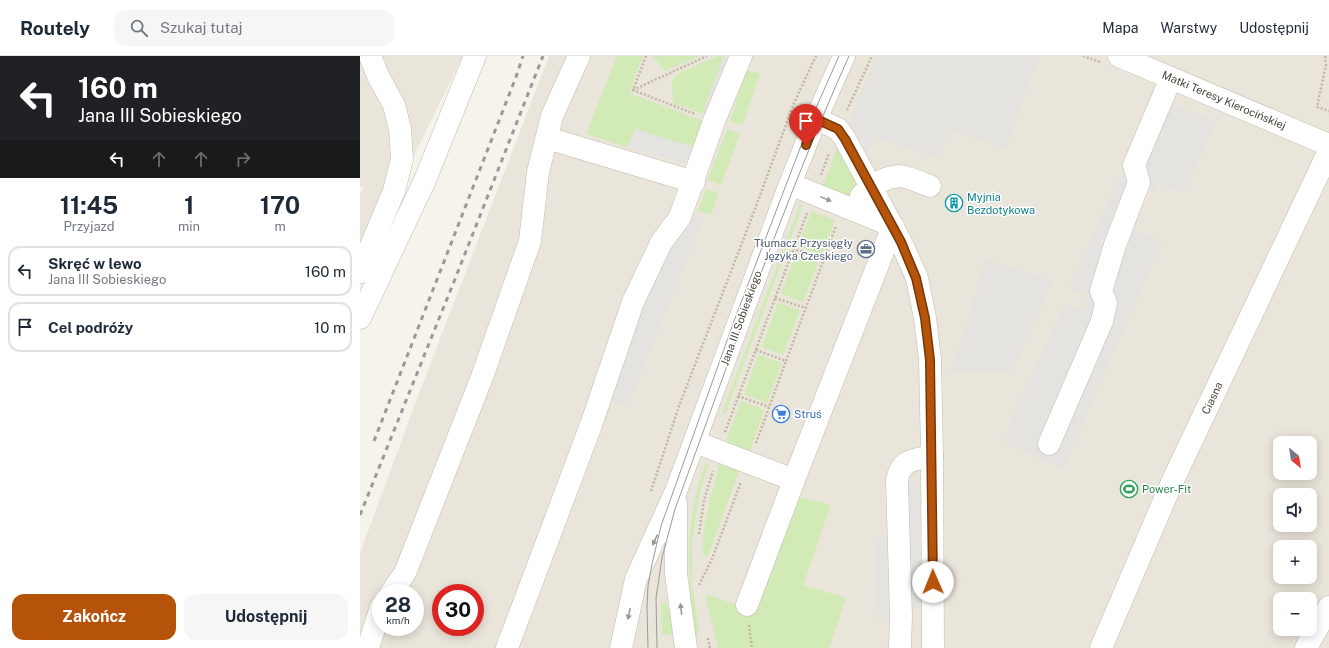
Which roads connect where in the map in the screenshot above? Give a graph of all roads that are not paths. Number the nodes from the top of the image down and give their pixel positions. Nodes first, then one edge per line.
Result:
1 (370, 56) edge
2 (476, 56) edge
3 (579, 56) edge
4 (741, 56) edge
5 (844, 56) edge
6 (1119, 56) edge
7 (1171, 78) junction
8 (816, 119) junction
9 (547, 138) junction
10 (1329, 144) edge
11 (1329, 151) edge
12 (694, 182) junction
13 (790, 184) junction
14 (930, 186) dead end
15 (871, 187) junction
16 (853, 210) junction
17 (892, 226) junction
18 (360, 272) edge
19 (360, 318) edge
20 (694, 442) junction
21 (1049, 444) dead end
22 (932, 456) junction
23 (794, 480) junction
24 (676, 492) junction
25 (397, 584) edge
26 (748, 605) dead end
27 (1329, 606) edge
28 (372, 635) edge
29 (368, 648) edge
30 (507, 648) edge
31 (621, 648) edge
32 (686, 648) edge
33 (900, 648) edge
34 (933, 648) edge
35 (1101, 648) edge
36 (1306, 648) edge

1 - 18 street
2 - 19 street
3 - 9 street
4 - 12 street
5 - 8 street, Jana III Sobieskiego
6 - 7 street, Matki Teresy Kierocińskiej
7 - 10 street, Matki Teresy Kierocińskiej
7 - 21 street
8 - 13 street, Jana III Sobieskiego
8 - 15 street
9 - 12 street
9 - 25 street
11 - 35 street, Ciasna
12 - 30 street
13 -> 16 street
13 - 20 street, Jana III Sobieskiego
14 - 15 street
15 - 16 street
15 - 17 street
16 - 17 street
17 - 22 street
17 - 23 street
20 - 23 street
20 - 24 street, Jana III Sobieskiego
22 - 33 street
22 - 34 street
23 - 26 street
24 -> 31 street, Jana III Sobieskiego
32 -> 24 street, Jana III Sobieskiego
27 - 36 street
28 - 29 street

